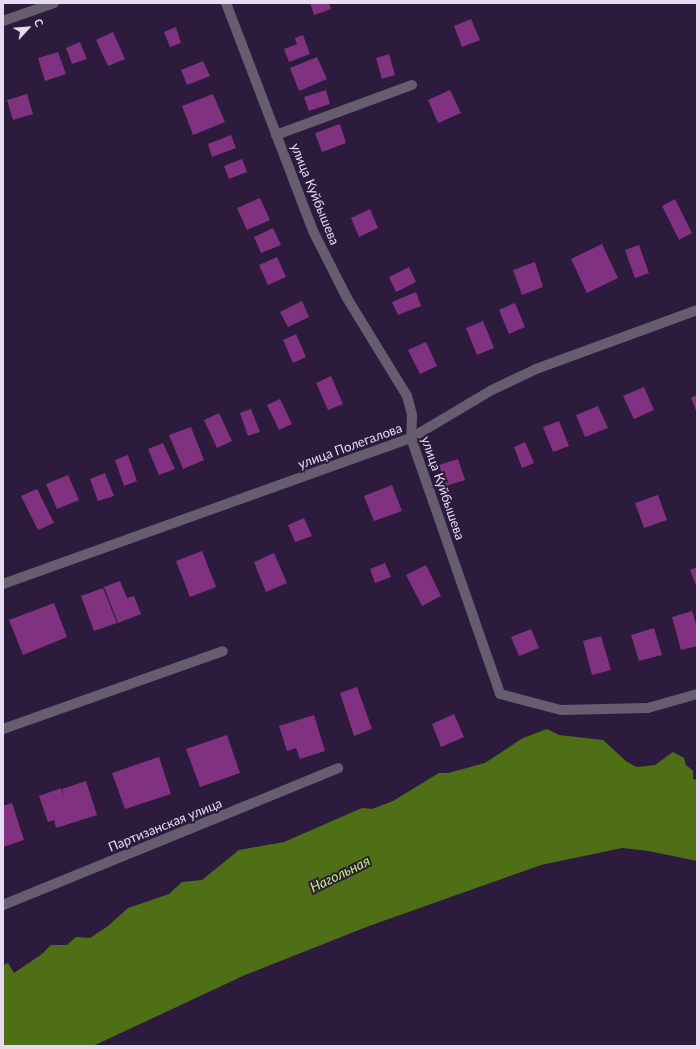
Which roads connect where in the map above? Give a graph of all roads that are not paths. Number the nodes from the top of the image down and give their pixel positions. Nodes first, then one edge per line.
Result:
1 (54, 3) edge
2 (226, 3) edge
3 (3, 21) edge
4 (412, 84) dead end
5 (276, 134) junction
6 (697, 310) edge
7 (411, 438) junction
8 (3, 584) edge
9 (223, 651) dead end
10 (697, 694) edge
11 (3, 729) edge
12 (338, 768) dead end
13 (3, 905) edge

1 - 3 street
2 - 5 street, улица Куйбышева
4 - 5 street
5 - 7 street, улица Куйбышева
6 - 7 street, улица Полегалова
7 - 8 street, улица Полегалова
7 - 10 street, улица Куйбышева
9 - 11 street
12 - 13 street, Партизанская улица

